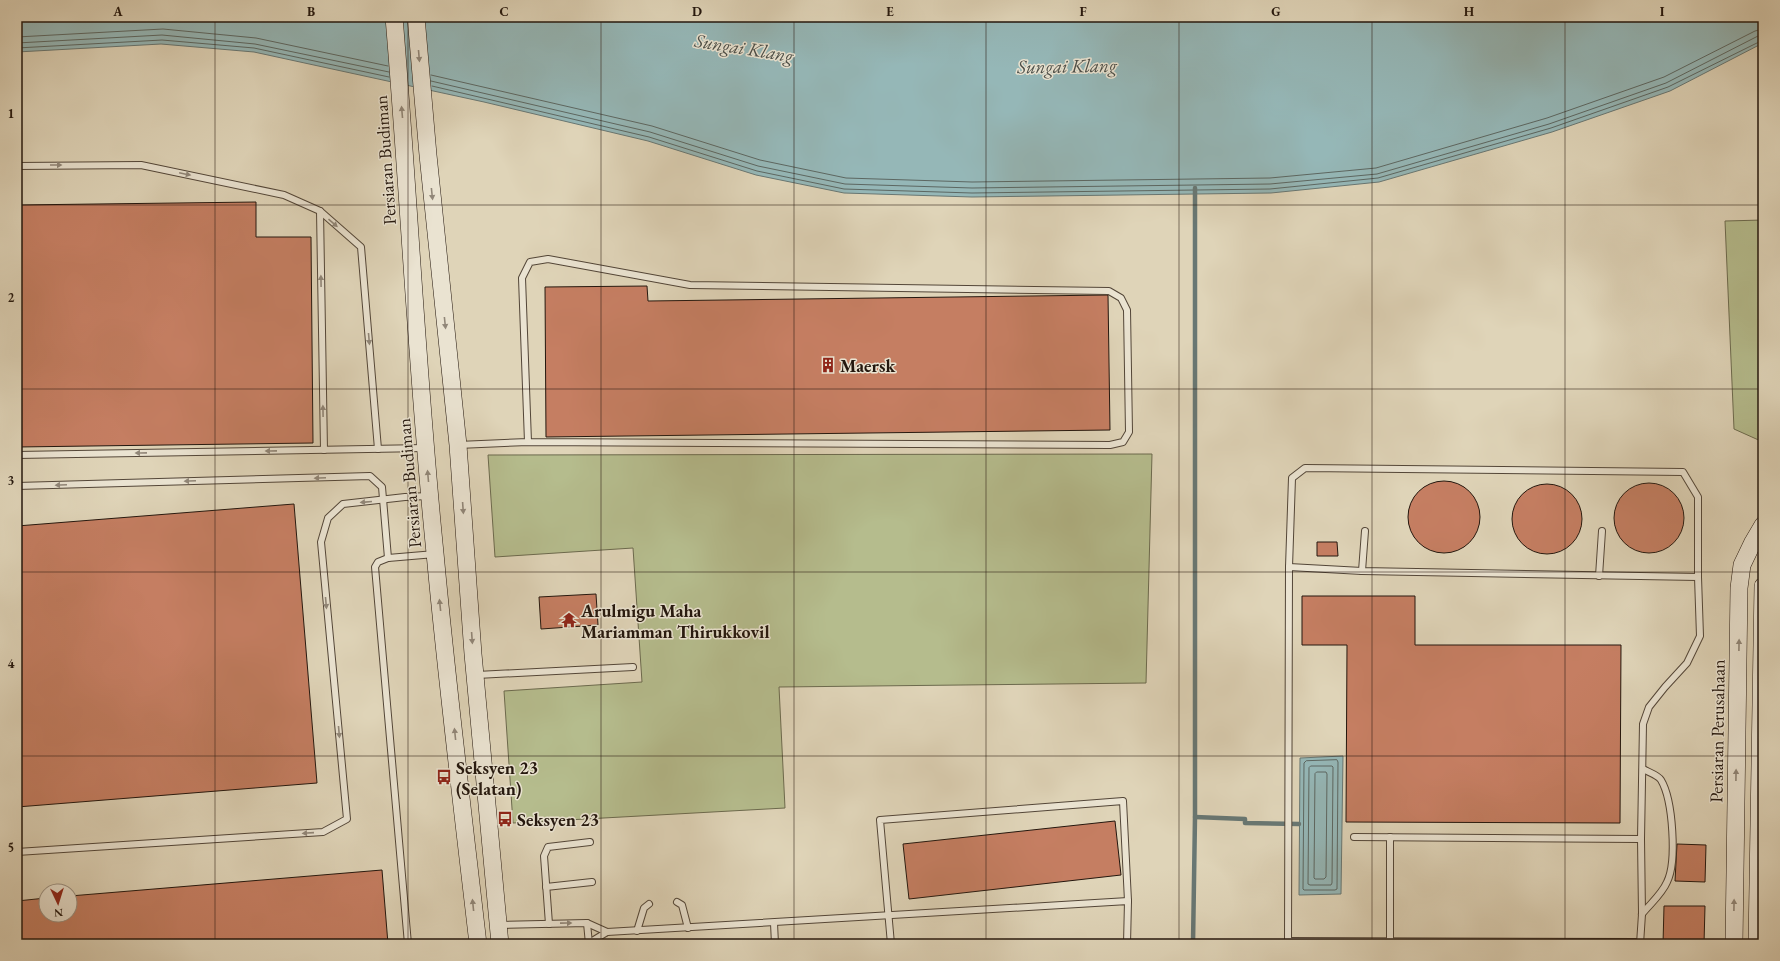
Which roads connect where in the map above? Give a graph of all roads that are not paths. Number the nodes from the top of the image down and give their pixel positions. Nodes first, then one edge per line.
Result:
1 (394, 17) edge
2 (416, 17) edge
3 (17, 166) edge
4 (320, 211) junction
5 (528, 442) junction
6 (458, 445) junction
7 (425, 448) junction
8 (378, 449) junction
9 (324, 450) junction
10 (17, 455) edge
11 (17, 486) edge
12 (430, 496) junction
13 (384, 500) junction
14 (1763, 525) edge
15 (1365, 531) dead end
16 (1602, 531) dead end
17 (435, 554) junction
18 (388, 558) junction
19 (1289, 568) junction
20 (1362, 571) junction
21 (1599, 576) junction
22 (1698, 578) junction
23 (1763, 586) edge
24 (633, 667) dead end
25 (475, 675) junction
26 (1643, 768) junction
27 (1354, 837) dead end
28 (1390, 837) junction
29 (1641, 839) junction
30 (590, 842) dead end
31 (17, 852) edge
32 (592, 882) dead end
33 (546, 887) junction
34 (1128, 901) junction
35 (677, 902) dead end
36 (649, 904) dead end
37 (1642, 914) junction
38 (888, 916) junction
39 (587, 923) junction
40 (774, 923) junction
41 (549, 924) junction
42 (499, 925) junction
43 (688, 928) junction
44 (637, 931) junction
45 (607, 932) junction
46 (1390, 941) junction
47 (1288, 942) edge
48 (1640, 943) edge
49 (408, 944) edge
50 (478, 944) edge
51 (500, 944) edge
52 (577, 944) edge
53 (589, 944) edge
54 (775, 944) edge
55 (891, 944) edge
56 (1127, 944) edge
57 (1734, 944) edge
58 (1757, 944) edge

7 -> 1 main road, Persiaran Budiman
2 -> 6 main road
3 -> 4 lane
4 -> 8 lane
9 -> 4 lane
5 - 5 lane
5 - 6 lane
6 -> 25 main road
7 - 8 lane
12 -> 7 main road, Persiaran Budiman
8 - 9 lane
9 -> 10 lane
13 -> 11 lane
12 - 13 lane
12 - 17 main road, Persiaran Budiman
13 - 18 lane
13 -> 31 lane
57 -> 14 main road, Persiaran Perusahaan
15 - 20 lane
16 - 21 lane
17 - 18 lane
50 -> 17 main road, Persiaran Budiman
18 - 49 lane
19 - 20 lane
19 - 22 lane
19 - 47 lane
20 - 21 lane
21 - 22 lane
22 - 26 lane
23 - 58 main road
24 - 25 lane
25 - 42 main road
26 - 29 lane
26 - 37 lane
27 - 28 lane
28 - 29 lane
28 - 46 lane
29 - 37 lane
30 - 33 lane
32 - 33 lane
33 - 41 lane
34 - 38 lane
34 - 38 lane
34 - 56 lane
35 - 43 lane
36 - 44 lane
37 - 48 lane
38 - 40 lane
38 - 55 lane
41 -> 39 lane
39 - 45 lane
39 - 53 lane
40 - 43 lane
40 - 54 lane
41 - 42 lane
42 - 51 main road
43 - 44 lane
44 - 45 lane
45 - 53 lane
46 - 47 lane
46 - 48 lane
52 - 53 lane

